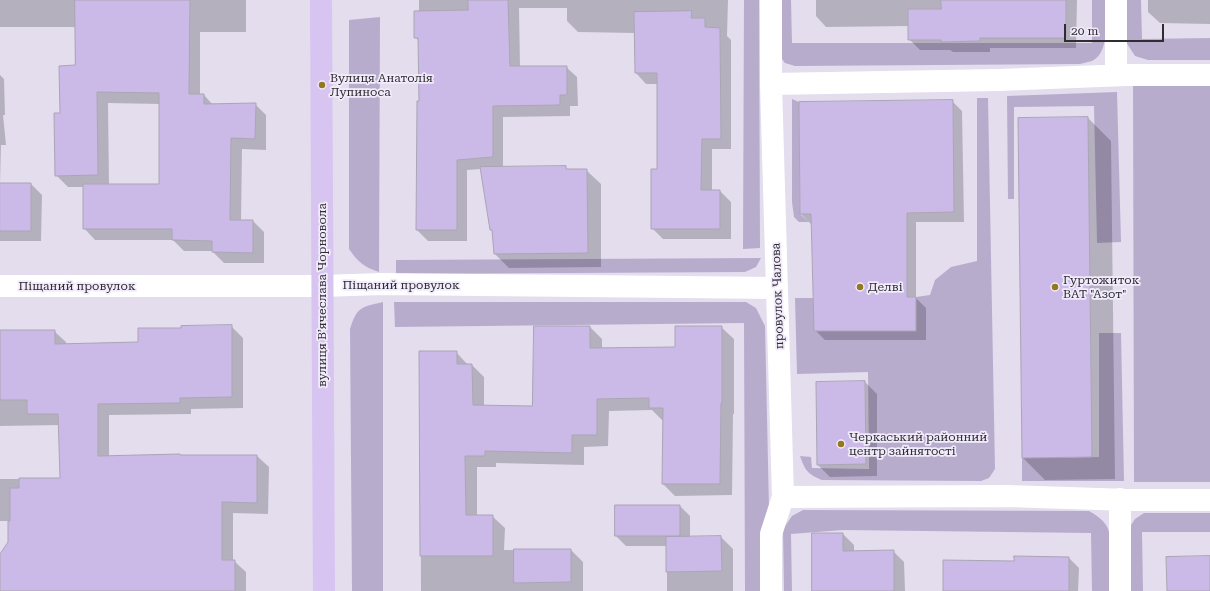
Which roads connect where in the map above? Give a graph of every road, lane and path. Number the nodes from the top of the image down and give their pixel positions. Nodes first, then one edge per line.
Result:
1 (321, 0) edge
2 (771, 0) edge
3 (1116, 0) edge
4 (1210, 75) edge
5 (1116, 76) junction
6 (771, 84) junction
7 (0, 286) edge
8 (322, 286) junction
9 (778, 288) junction
10 (783, 497) junction
11 (1120, 499) junction
12 (1210, 500) edge
13 (324, 591) edge
14 (771, 591) edge
15 (1120, 591) edge

1 - 8 main road, вулиця Вʼячеслава Чорновола
2 - 6 street, провулок Чалова
3 - 5 street
4 - 5 street
5 - 6 street
6 - 9 street, провулок Чалова
7 - 8 street, Піщаний провулок
8 - 9 street, Піщаний провулок
8 - 13 main road, вулиця Вʼячеслава Чорновола
9 - 10 street, провулок Чалова
10 - 11 street
10 - 14 street, провулок Чалова
11 - 12 street
11 - 15 street

